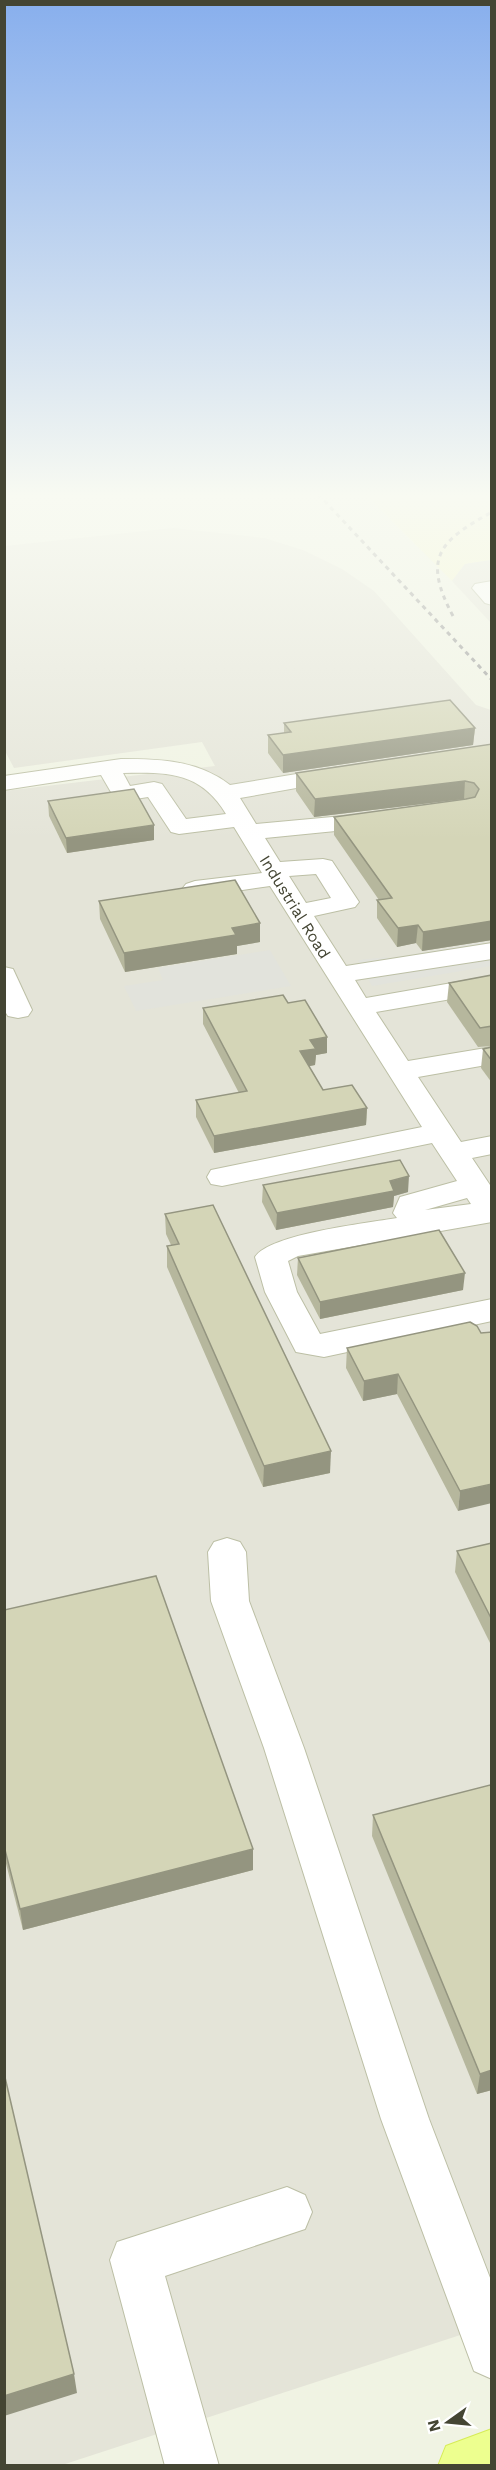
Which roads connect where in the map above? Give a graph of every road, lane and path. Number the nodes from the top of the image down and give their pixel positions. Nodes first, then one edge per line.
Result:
1 (109, 769) junction
2 (356, 771) edge
3 (4, 783) edge
4 (225, 793) junction
5 (399, 817) edge
6 (245, 825) junction
7 (275, 874) junction
8 (170, 893) edge
9 (298, 912) junction
10 (492, 951) edge
11 (4, 975) edge
12 (338, 975) junction
13 (492, 984) edge
14 (359, 1007) junction
15 (18, 1010) dead end
16 (492, 1055) edge
17 (402, 1071) junction
18 (447, 1142) junction
19 (492, 1145) edge
20 (222, 1177) dead end
21 (485, 1203) edge
22 (479, 1313) edge
23 (492, 1339) edge
24 (227, 1552) dead end
25 (286, 2212) dead end
26 (492, 2353) edge
27 (492, 2457) edge
28 (192, 2466) edge
29 (466, 2466) edge

1 - 3 street, Industrial Road
1 - 4 street, Industrial Road
1 - 6 street
2 - 4 street
4 - 6 street, Industrial Road
5 - 6 street
6 - 7 street, Industrial Road
7 - 8 street
7 - 9 street, Industrial Road
7 - 9 street
9 - 12 street, Industrial Road
10 - 12 street
11 - 15 street
12 - 14 street, Industrial Road
13 - 14 street
14 - 17 street, Industrial Road
16 - 17 street
17 - 18 street, Industrial Road
18 - 19 street
18 - 20 street
18 - 21 street, Industrial Road
21 - 22 street
22 - 23 street
24 - 26 street
25 - 28 street
27 - 29 main road

